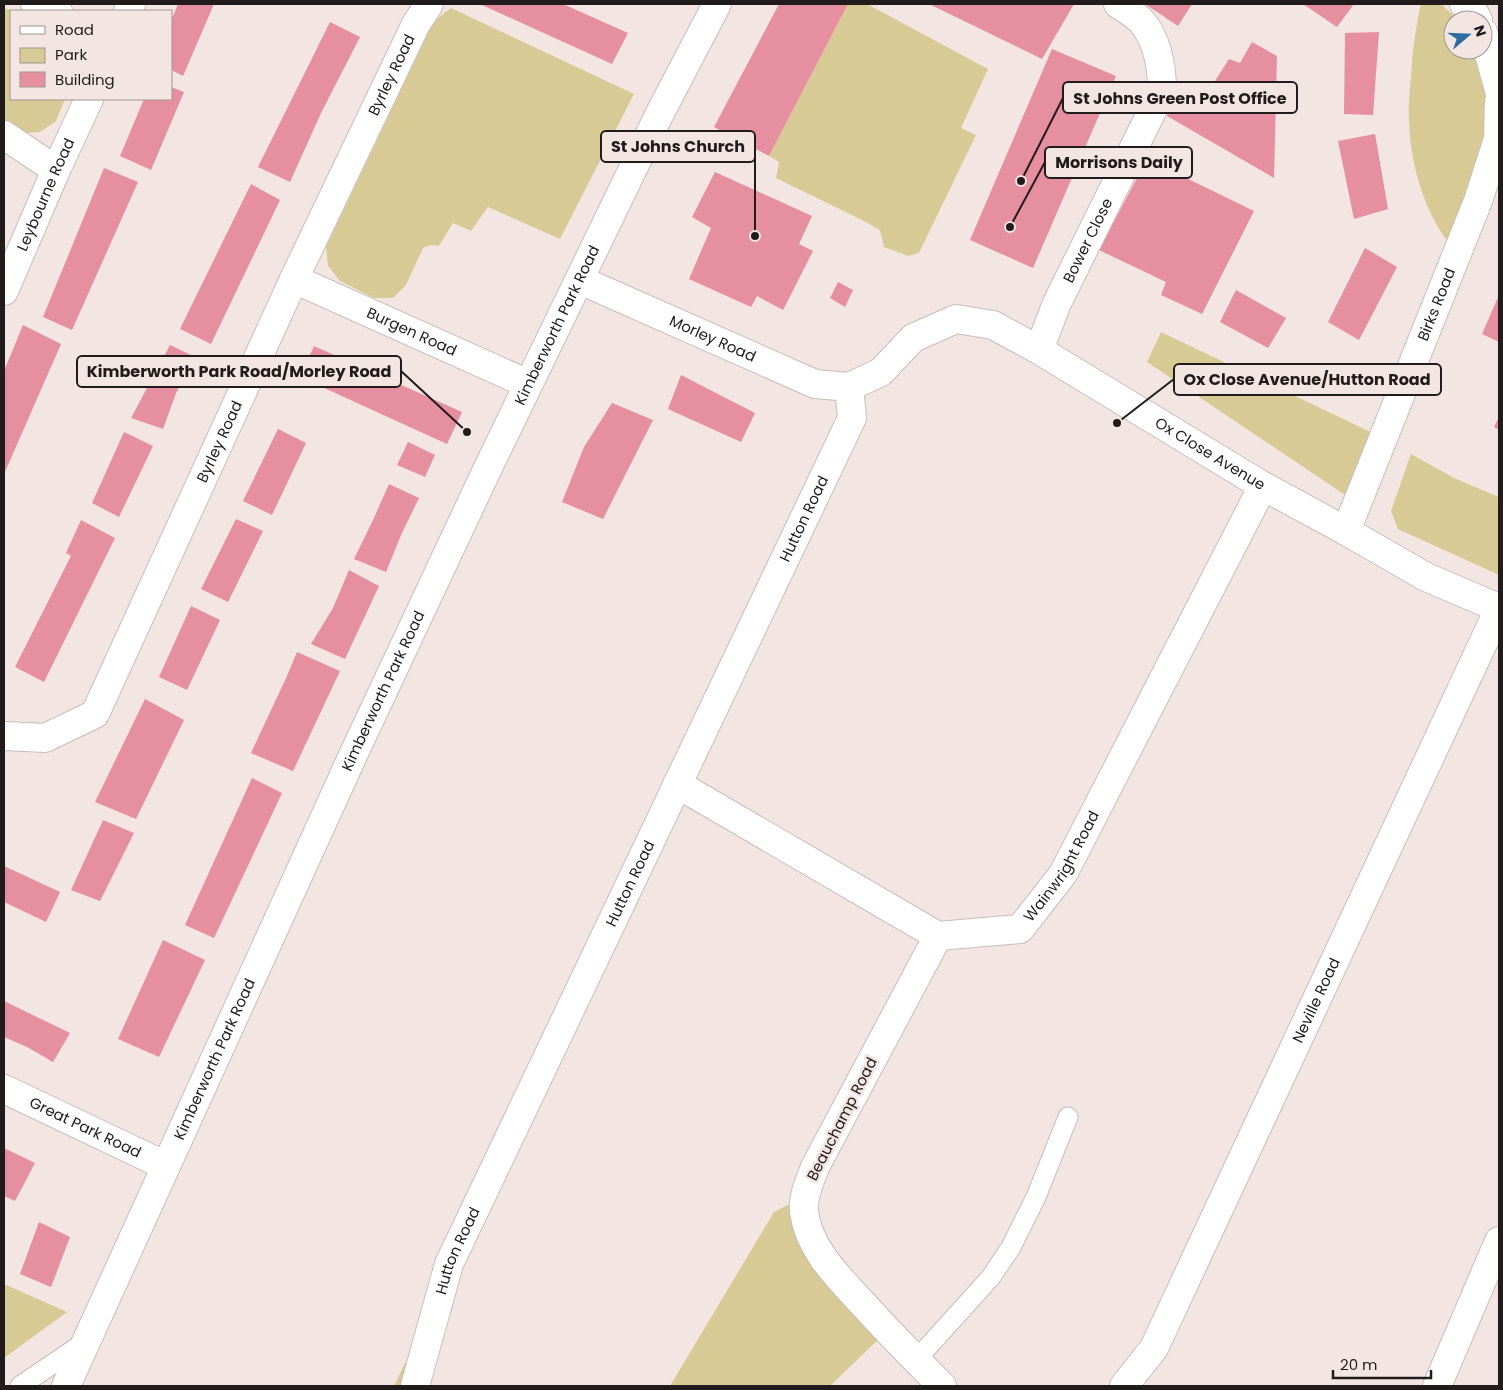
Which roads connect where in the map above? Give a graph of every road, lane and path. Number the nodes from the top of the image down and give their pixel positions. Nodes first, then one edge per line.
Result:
1 (35, 4) edge
2 (429, 4) edge
3 (716, 4) edge
4 (1118, 4) edge
5 (55, 10) edge
6 (1491, 60) edge
7 (1499, 90) edge
8 (89, 100) edge
9 (1499, 102) edge
10 (4, 135) edge
11 (56, 170) junction
12 (294, 279) junction
13 (580, 280) junction
14 (4, 291) edge
15 (1039, 350) junction
16 (528, 384) junction
17 (849, 387) junction
18 (1263, 486) junction
19 (1346, 530) junction
20 (1499, 609) edge
21 (4, 736) edge
22 (677, 784) junction
23 (938, 936) junction
24 (4, 1089) edge
25 (1068, 1116) dead end
26 (166, 1166) junction
27 (1499, 1241) edge
28 (87, 1341) junction
29 (916, 1360) junction
30 (20, 1386) edge
31 (66, 1386) edge
32 (415, 1386) edge
33 (942, 1386) edge
34 (1124, 1386) edge
35 (1437, 1386) edge

1 - 5 street
2 - 12 street, Byrley Road
3 - 13 street, Kimberworth Park Road
4 - 15 street, Bower Close
6 - 7 street
8 - 11 street, Leybourne Road
9 - 19 street, Birks Road
10 - 11 street
11 - 14 street, Leybourne Road
12 - 16 street, Burgen Road
12 - 21 street, Byrley Road
13 - 16 street, Kimberworth Park Road
13 - 17 street, Morley Road
15 - 17 street, Ox Close Avenue
15 - 18 street, Ox Close Avenue
16 - 26 street, Kimberworth Park Road
17 - 22 street, Hutton Road
18 - 19 street, Ox Close Avenue
18 - 23 street, Wainwright Road
19 - 20 street, Ox Close Avenue
20 - 34 street, Neville Road
22 - 23 street
22 - 32 street, Hutton Road
23 - 29 street, Beauchamp Road
24 - 26 street, Great Park Road
25 - 29 lane
26 - 28 street, Kimberworth Park Road
27 - 35 street
28 - 30 lane
28 - 31 street, Kimberworth Park Road
29 - 33 street, Beauchamp Road

